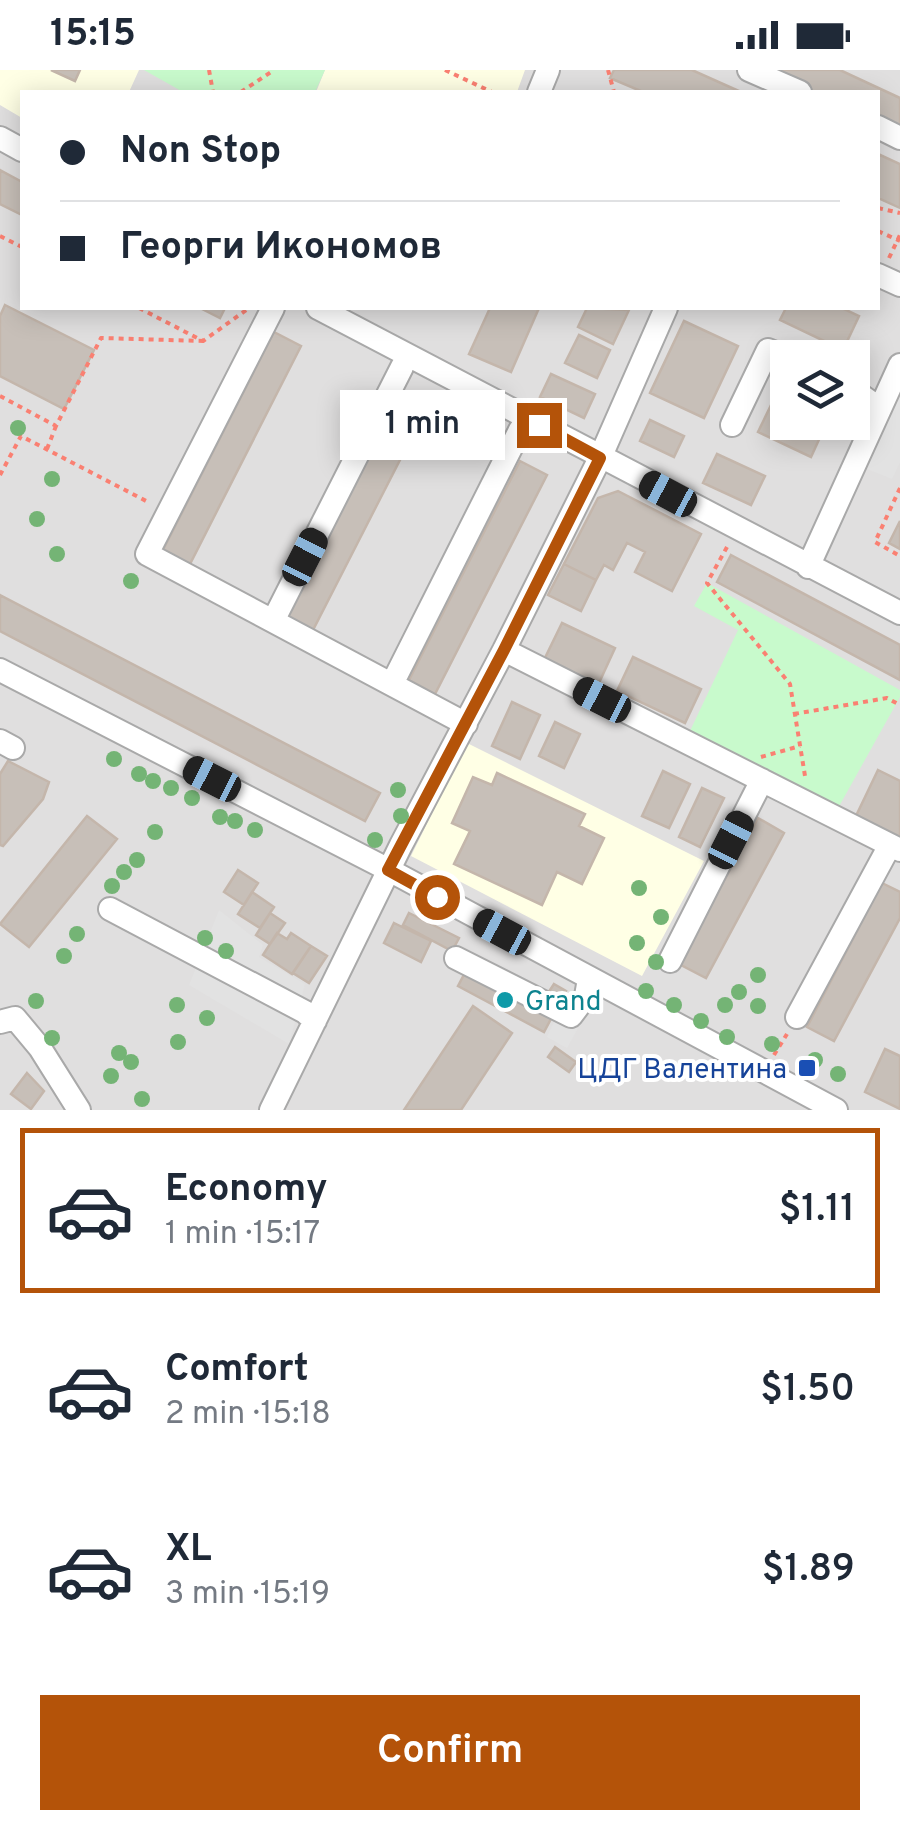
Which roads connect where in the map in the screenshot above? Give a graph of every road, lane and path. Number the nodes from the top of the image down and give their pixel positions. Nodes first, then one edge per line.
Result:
1 (274, 70) edge
2 (446, 70) edge
3 (749, 70) edge
4 (775, 75) edge
5 (244, 90) edge
6 (488, 90) edge
7 (797, 90) edge
8 (143, 310) edge
9 (246, 310) edge
10 (273, 310) edge
11 (322, 310) edge
12 (665, 310) edge
13 (203, 341) junction
14 (770, 351) edge
15 (900, 365) edge
16 (402, 367) dead end
17 (0, 396) edge
18 (870, 402) edge
19 (880, 409) junction
20 (732, 424) dead end
21 (56, 426) junction
22 (520, 430) dead end
23 (47, 449) junction
24 (600, 458) junction
25 (0, 474) edge
26 (900, 488) edge
27 (168, 512) junction
28 (737, 530) junction
29 (900, 556) edge
30 (808, 567) junction
31 (900, 613) edge
32 (272, 620) junction
33 (504, 650) junction
34 (0, 670) edge
35 (392, 684) junction
36 (900, 705) edge
37 (794, 714) junction
38 (466, 724) junction
39 (800, 746) junction
40 (732, 765) junction
41 (762, 780) junction
42 (809, 804) junction
43 (895, 848) edge
44 (388, 870) junction
45 (110, 909) dead end
46 (670, 961) dead end
47 (469, 974) dead end
48 (590, 979) junction
49 (5, 1013) edge
50 (797, 1017) joint
51 (315, 1021) junction
52 (764, 1072) junction
53 (277, 1108) edge
54 (79, 1110) edge
55 (836, 1110) edge

1 - 5 path
2 - 6 path
3 - 4 street
4 - 7 street
8 - 13 path
9 - 13 path
10 - 27 street
11 - 24 street
12 - 24 street
13 - 21 path
14 - 20 street
15 - 19 street
16 - 32 street
17 - 21 path
18 - 19 street
19 - 30 street
21 - 23 path
22 - 35 street
23 - 25 path
23 - 27 path
24 - 28 street
24 - 33 street
26 - 29 path
27 - 32 street
28 - 30 street
28 - 37 path
30 - 31 street
32 - 35 street
33 - 38 street
33 - 40 street
34 - 44 street
35 - 38 street
36 - 37 path
37 - 39 path
38 - 44 street
39 - 40 path
39 - 42 path
40 - 41 street
41 - 42 street
41 - 46 street
42 - 43 street
43 - 50 street
44 - 48 street
44 - 51 street
45 - 51 street
47 - 48 street
48 - 52 street
49 - 54 street
50 - 52 path
51 - 53 street
52 - 55 street

